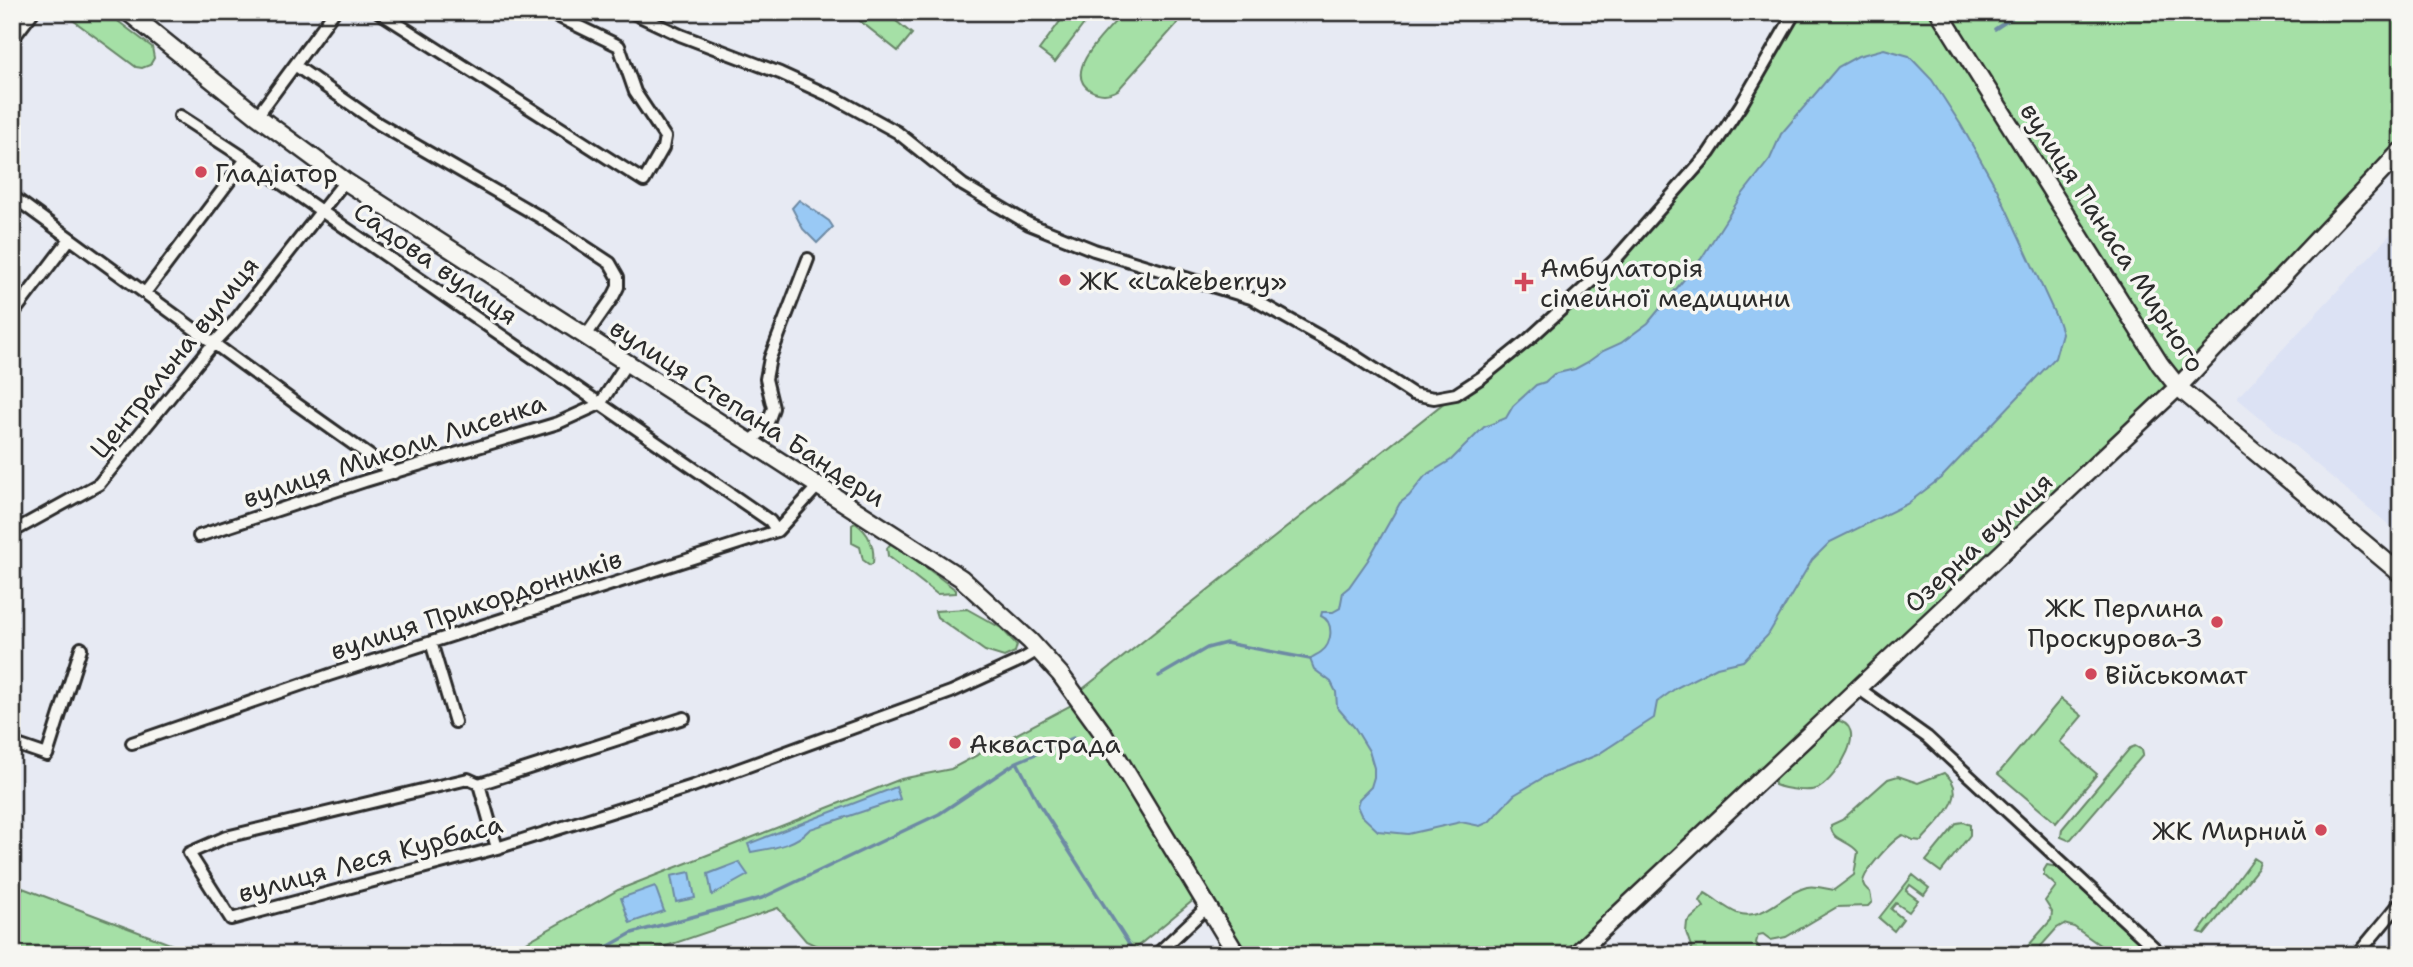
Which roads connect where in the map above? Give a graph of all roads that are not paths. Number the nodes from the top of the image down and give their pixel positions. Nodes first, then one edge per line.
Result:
1 (33, 12) edge
2 (128, 12) edge
3 (334, 12) edge
4 (379, 12) edge
5 (550, 12) edge
6 (631, 12) edge
7 (1795, 12) edge
8 (1939, 12) edge
9 (12, 40) edge
10 (296, 66) junction
11 (180, 116) dead end
12 (257, 116) junction
13 (2401, 151) edge
14 (246, 159) junction
15 (345, 181) junction
16 (12, 196) edge
17 (321, 211) junction
18 (69, 240) junction
19 (808, 259) dead end
20 (145, 293) junction
21 (12, 315) edge
22 (585, 337) junction
23 (213, 344) junction
24 (626, 364) junction
25 (2178, 387) junction
26 (600, 404) junction
27 (751, 442) junction
28 (394, 472) junction
29 (818, 485) junction
30 (777, 531) junction
31 (12, 532) edge
32 (200, 536) dead end
33 (2401, 575) edge
34 (431, 642) junction
35 (81, 648) dead end
36 (1038, 650) junction
37 (1858, 688) junction
38 (684, 718) dead end
39 (455, 722) dead end
40 (12, 743) edge
41 (132, 743) dead end
42 (479, 784) junction
43 (497, 848) junction
44 (2401, 902) edge
45 (1207, 907) junction
46 (1156, 955) edge
47 (1237, 955) edge
48 (1574, 955) edge
49 (2162, 955) edge
50 (2357, 955) edge

1 - 9 street
2 - 12 main road, вулиця Степана Бандери
3 - 10 street
4 - 5 street
6 - 7 street
8 - 25 main road, вулиця Панаса Мирного
10 - 12 street
10 - 22 street
11 - 14 street, Садова вулиця
12 - 15 main road, вулиця Степана Бандери
13 - 25 main road, Озерна вулиця
14 - 17 street, Садова вулиця
14 - 20 street
15 - 17 street, Центральна вулиця
15 - 22 main road, вулиця Степана Бандери
16 - 18 street
17 - 23 street, Центральна вулиця
17 - 26 street, Садова вулиця
18 - 20 street
18 - 21 street
19 - 27 street
20 - 23 street
22 - 24 main road, вулиця Степана Бандери
23 - 28 street
23 - 31 street, Центральна вулиця
24 - 26 street
24 - 27 main road, вулиця Степана Бандери
25 - 33 main road, вулиця Панаса Мирного
25 - 37 main road, Озерна вулиця
26 - 28 street, вулиця Миколи Лисенка
26 - 30 street, Садова вулиця
27 - 29 main road, вулиця Степана Бандери
28 - 32 street, вулиця Миколи Лисенка
29 - 30 street
29 - 36 main road, вулиця Степана Бандери
30 - 34 street, вулиця Прикордонників
34 - 39 street
34 - 41 street, вулиця Прикордонників
35 - 40 street
36 - 43 street, вулиця Леся Курбаса
36 - 45 main road, вулиця Степана Бандери
37 - 48 main road, Озерна вулиця
37 - 49 street
38 - 42 street, вулиця Леся Курбаса
42 - 43 street
42 - 43 street, вулиця Леся Курбаса
44 - 50 street
45 - 46 street
45 - 47 main road, вулиця Степана Бандери

